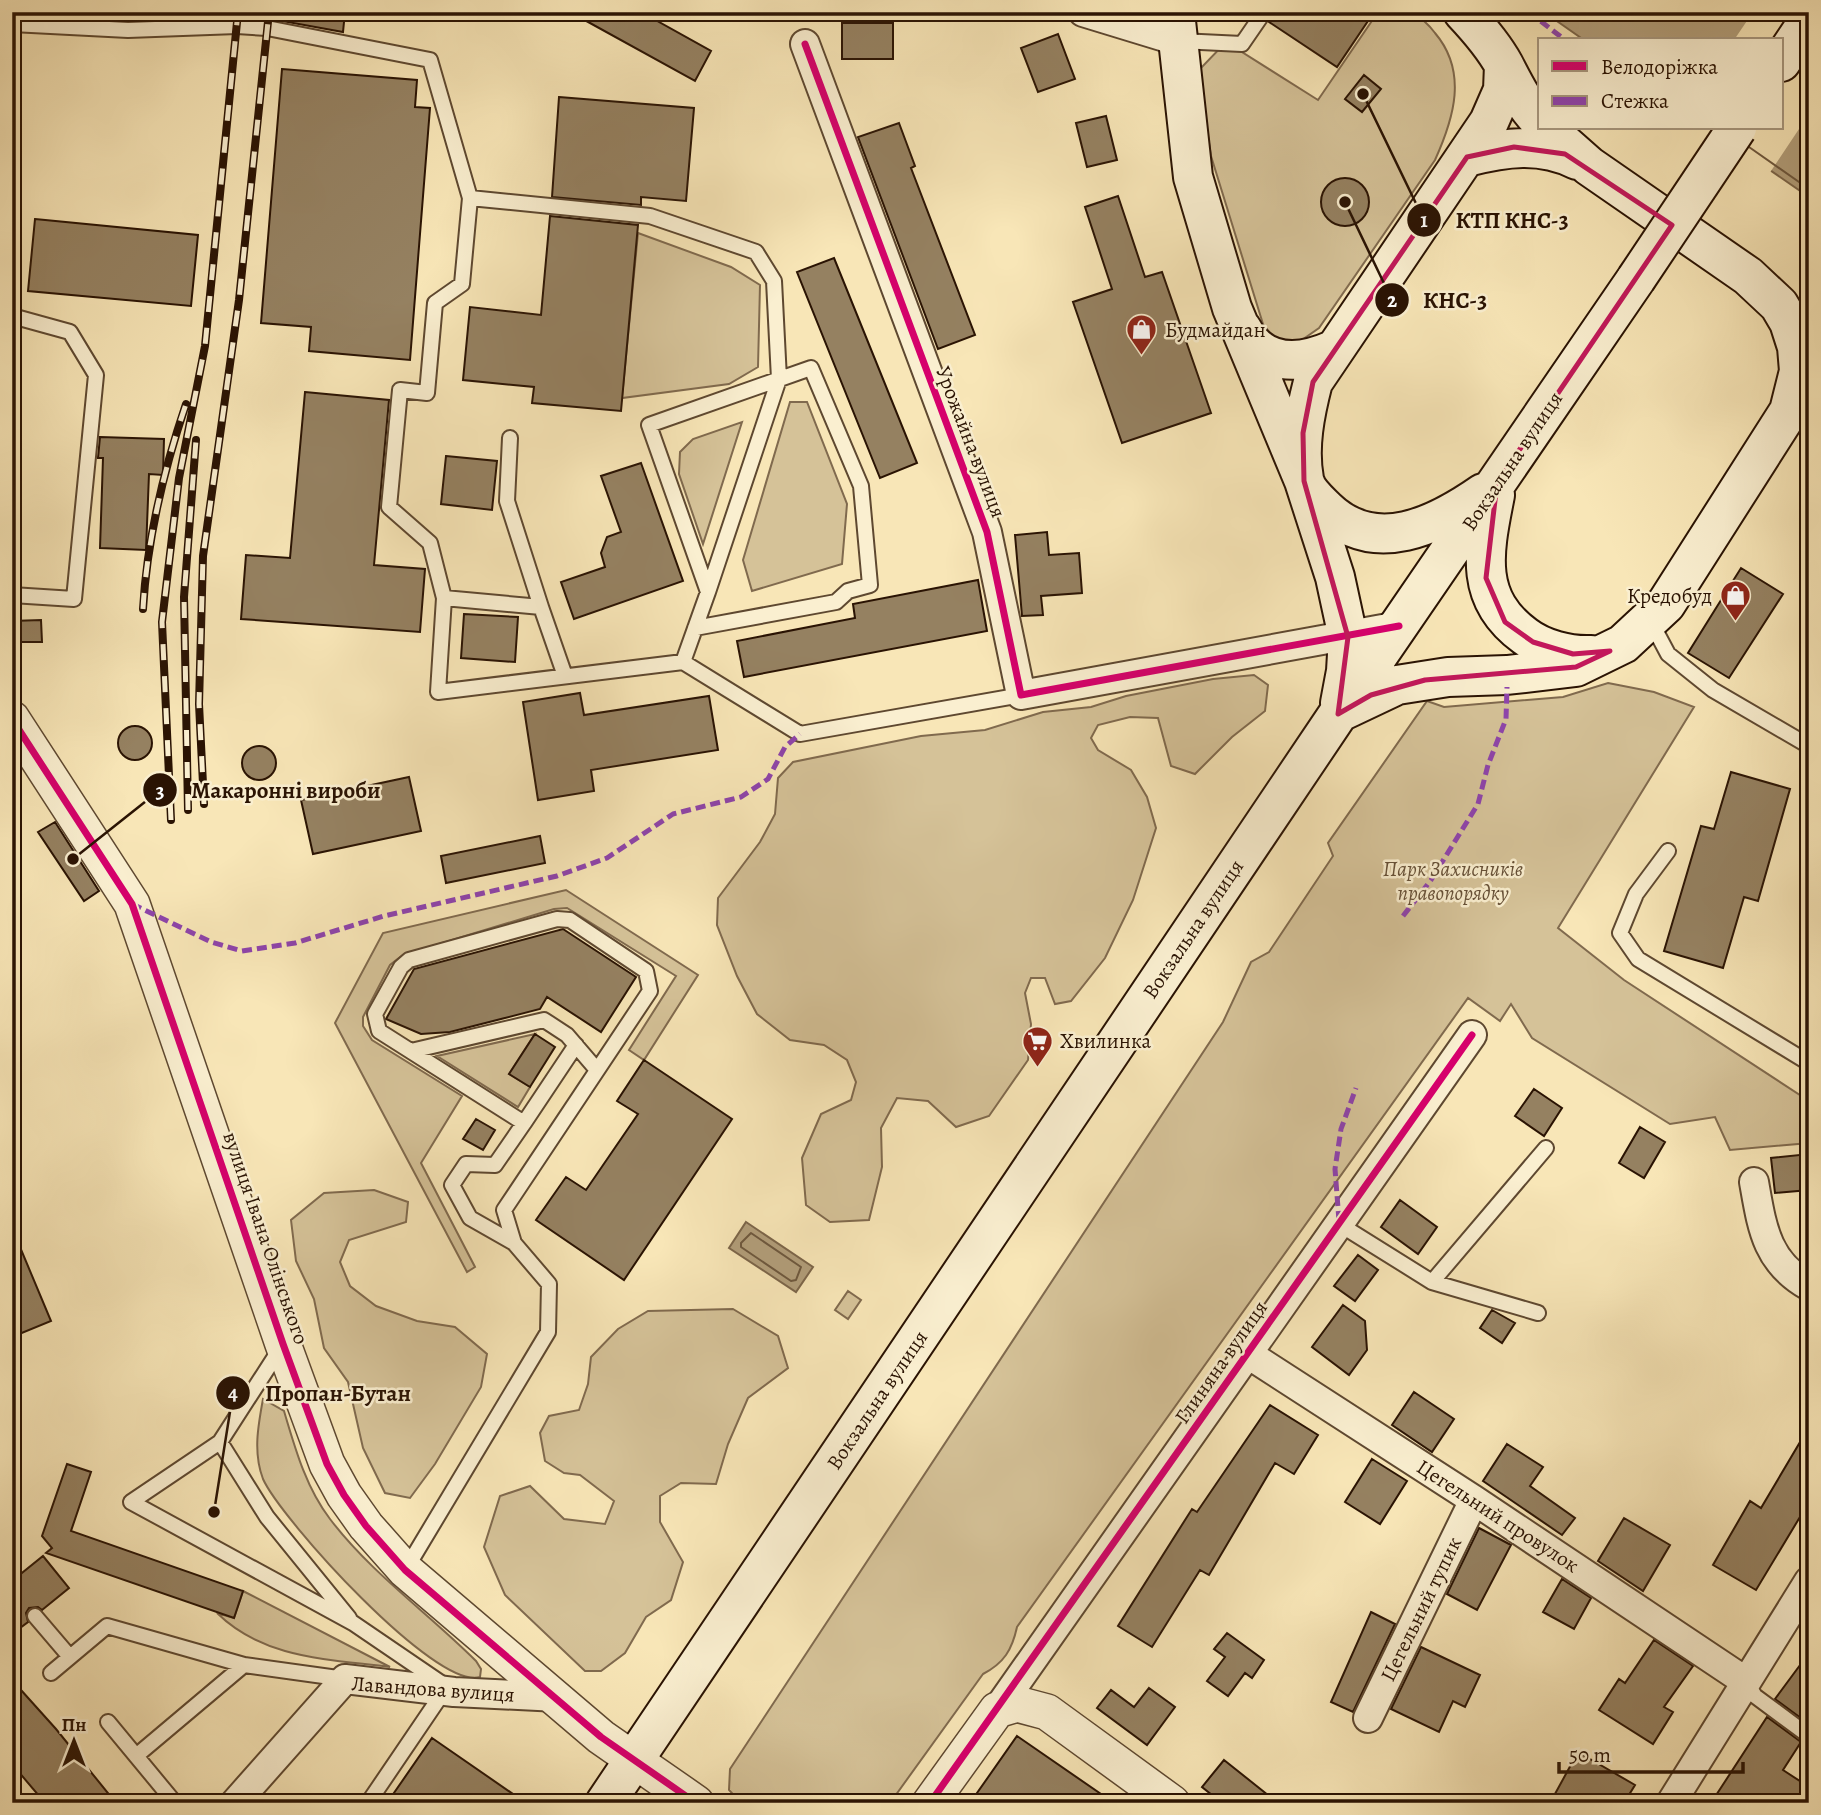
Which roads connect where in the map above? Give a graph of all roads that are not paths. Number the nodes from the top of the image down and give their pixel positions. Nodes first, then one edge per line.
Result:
1 (1083, 12) edge
2 (1264, 12) edge
3 (1463, 12) edge
4 (1809, 20) edge
5 (12, 24) edge
6 (1177, 27) edge
7 (805, 44) dead end
8 (1783, 59) edge
9 (1504, 65) junction
10 (1538, 119) edge
11 (1548, 130) edge
12 (1736, 130) edge
13 (1467, 157) junction
14 (1589, 166) junction
15 (470, 198) junction
16 (1232, 308) junction
17 (12, 316) edge
18 (1333, 350) junction
19 (779, 379) junction
20 (510, 438) dead end
21 (1304, 481) junction
22 (1497, 483) junction
23 (708, 592) junction
24 (12, 596) edge
25 (444, 598) junction
26 (541, 607) junction
27 (1651, 621) junction
28 (1399, 626) junction
29 (695, 628) junction
30 (1348, 637) junction
31 (1610, 652) junction
32 (683, 662) junction
33 (565, 676) junction
34 (1021, 695) junction
35 (1338, 714) junction
36 (12, 719) edge
37 (1809, 746) edge
38 (1668, 851) dead end
39 (1472, 1035) dead end
40 (576, 1045) junction
41 (411, 1051) junction
42 (1809, 1063) edge
43 (597, 1070) junction
44 (524, 1123) junction
45 (1546, 1148) dead end
46 (1754, 1182) dead end
47 (1339, 1224) junction
48 (514, 1243) junction
49 (1432, 1282) junction
50 (1809, 1286) edge
51 (1538, 1313) dead end
52 (283, 1344) junction
53 (1248, 1354) junction
54 (220, 1442) junction
55 (1474, 1500) junction
56 (405, 1570) junction
57 (1809, 1581) edge
58 (35, 1616) dead end
59 (353, 1623) junction
60 (70, 1657) junction
61 (244, 1665) junction
62 (51, 1673) dead end
63 (345, 1679) junction
64 (1745, 1681) junction
65 (449, 1691) junction
66 (558, 1697) junction
67 (997, 1710) junction
68 (1368, 1718) dead end
69 (108, 1722) dead end
70 (1809, 1736) edge
71 (136, 1756) junction
72 (635, 1760) junction
73 (1165, 1801) edge
74 (175, 1803) edge
75 (235, 1803) edge
76 (368, 1803) edge
77 (605, 1803) edge
78 (695, 1803) edge
79 (930, 1803) edge
80 (1671, 1803) edge

1 - 6 street
2 - 6 lane
3 - 9 main road
4 - 8 main road
5 - 15 lane
6 - 16 main road
7 - 34 street, Урожайна вулиця
9 - 10 main road
9 - 13 main road
11 - 14 main road
12 - 22 main road, Вокзальна вулиця, bridge
13 - 14 main road
13 - 18 main road
14 - 27 main road
15 - 19 lane
15 - 25 lane
16 - 18 main road
16 - 21 main road
17 - 24 lane
18 - 21 main road
19 - 23 lane
19 - 23 lane
19 - 29 lane
20 - 26 lane
21 - 22 main road
21 - 30 main road
22 - 28 main road, Вокзальна вулиця
22 - 31 main road
23 - 29 lane
25 - 26 lane
25 - 33 lane
26 - 33 lane
27 - 31 main road
27 - 37 lane
28 - 30 street
28 - 35 main road, Вокзальна вулиця
29 - 32 lane
30 - 34 street
30 - 35 main road
31 - 35 main road
32 - 33 lane
32 - 34 lane
35 - 72 main road, Вокзальна вулиця
36 - 52 street, вулиця Івана Олінського
38 - 42 lane
39 - 47 street, Глиняна вулиця
40 - 41 lane
40 - 43 lane
40 - 44 lane
41 - 43 lane
41 - 44 lane
43 - 48 lane
44 - 48 lane
45 - 49 lane
46 - 50 street
47 - 49 lane
47 - 53 street, Глиняна вулиця
48 - 56 lane
49 - 51 lane
52 - 54 lane
52 - 56 street, вулиця Івана Олінського
53 - 55 street, Цегельний провулок
53 - 67 street, Глиняна вулиця
54 - 59 lane
54 - 59 lane
55 - 64 street, Цегельний провулок
55 - 68 street, Цегельний тупик
56 - 66 street, вулиця Івана Олінського
57 - 64 street
58 - 60 lane
59 - 65 lane
60 - 61 lane
60 - 62 lane
61 - 63 lane
61 - 71 lane
63 - 65 street, Лавандова вулиця
63 - 75 street, Лавандова вулиця
64 - 70 lane
64 - 80 street
65 - 66 street, Лавандова вулиця
65 - 76 lane
66 - 72 street, вулиця Івана Олінського
67 - 73 street
67 - 79 street
69 - 71 lane
71 - 74 lane
72 - 77 main road, Вокзальна вулиця
72 - 78 street, вулиця Івана Олінського

